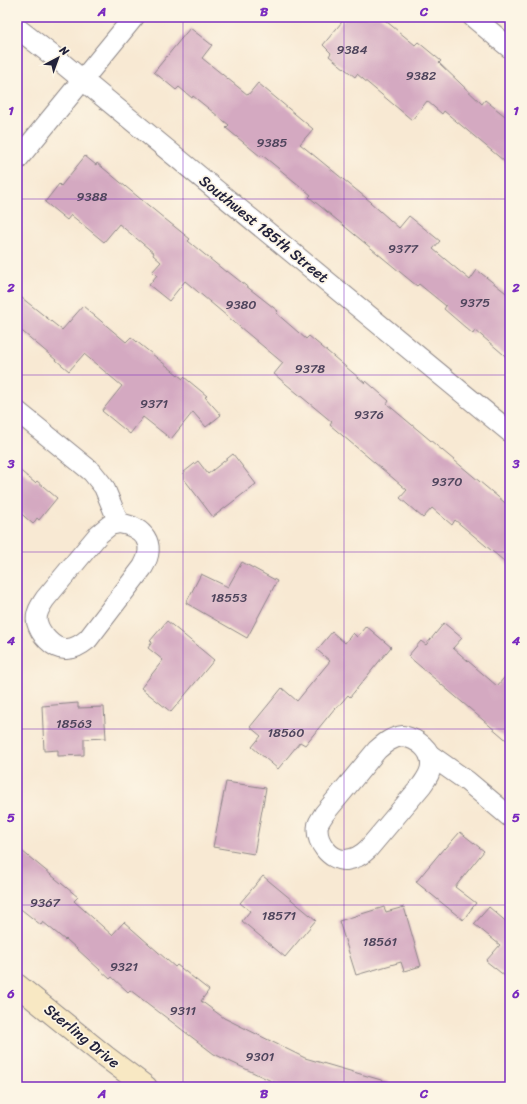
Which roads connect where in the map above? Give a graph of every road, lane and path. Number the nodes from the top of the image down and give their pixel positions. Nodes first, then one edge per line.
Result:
1 (134, 17) edge
2 (473, 17) edge
3 (17, 28) edge
4 (510, 48) edge
5 (82, 80) junction
6 (17, 160) edge
7 (17, 411) edge
8 (510, 432) edge
9 (119, 523) junction
10 (430, 755) junction
11 (510, 817) edge
12 (17, 985) edge
13 (146, 1087) edge

1 - 5 street
2 - 4 street
3 - 5 street, Southwest 185th Street
5 - 6 street
5 - 8 street, Southwest 185th Street
7 - 9 street
9 - 9 street
10 - 10 street
10 - 11 street
12 - 13 street, Sterling Drive

